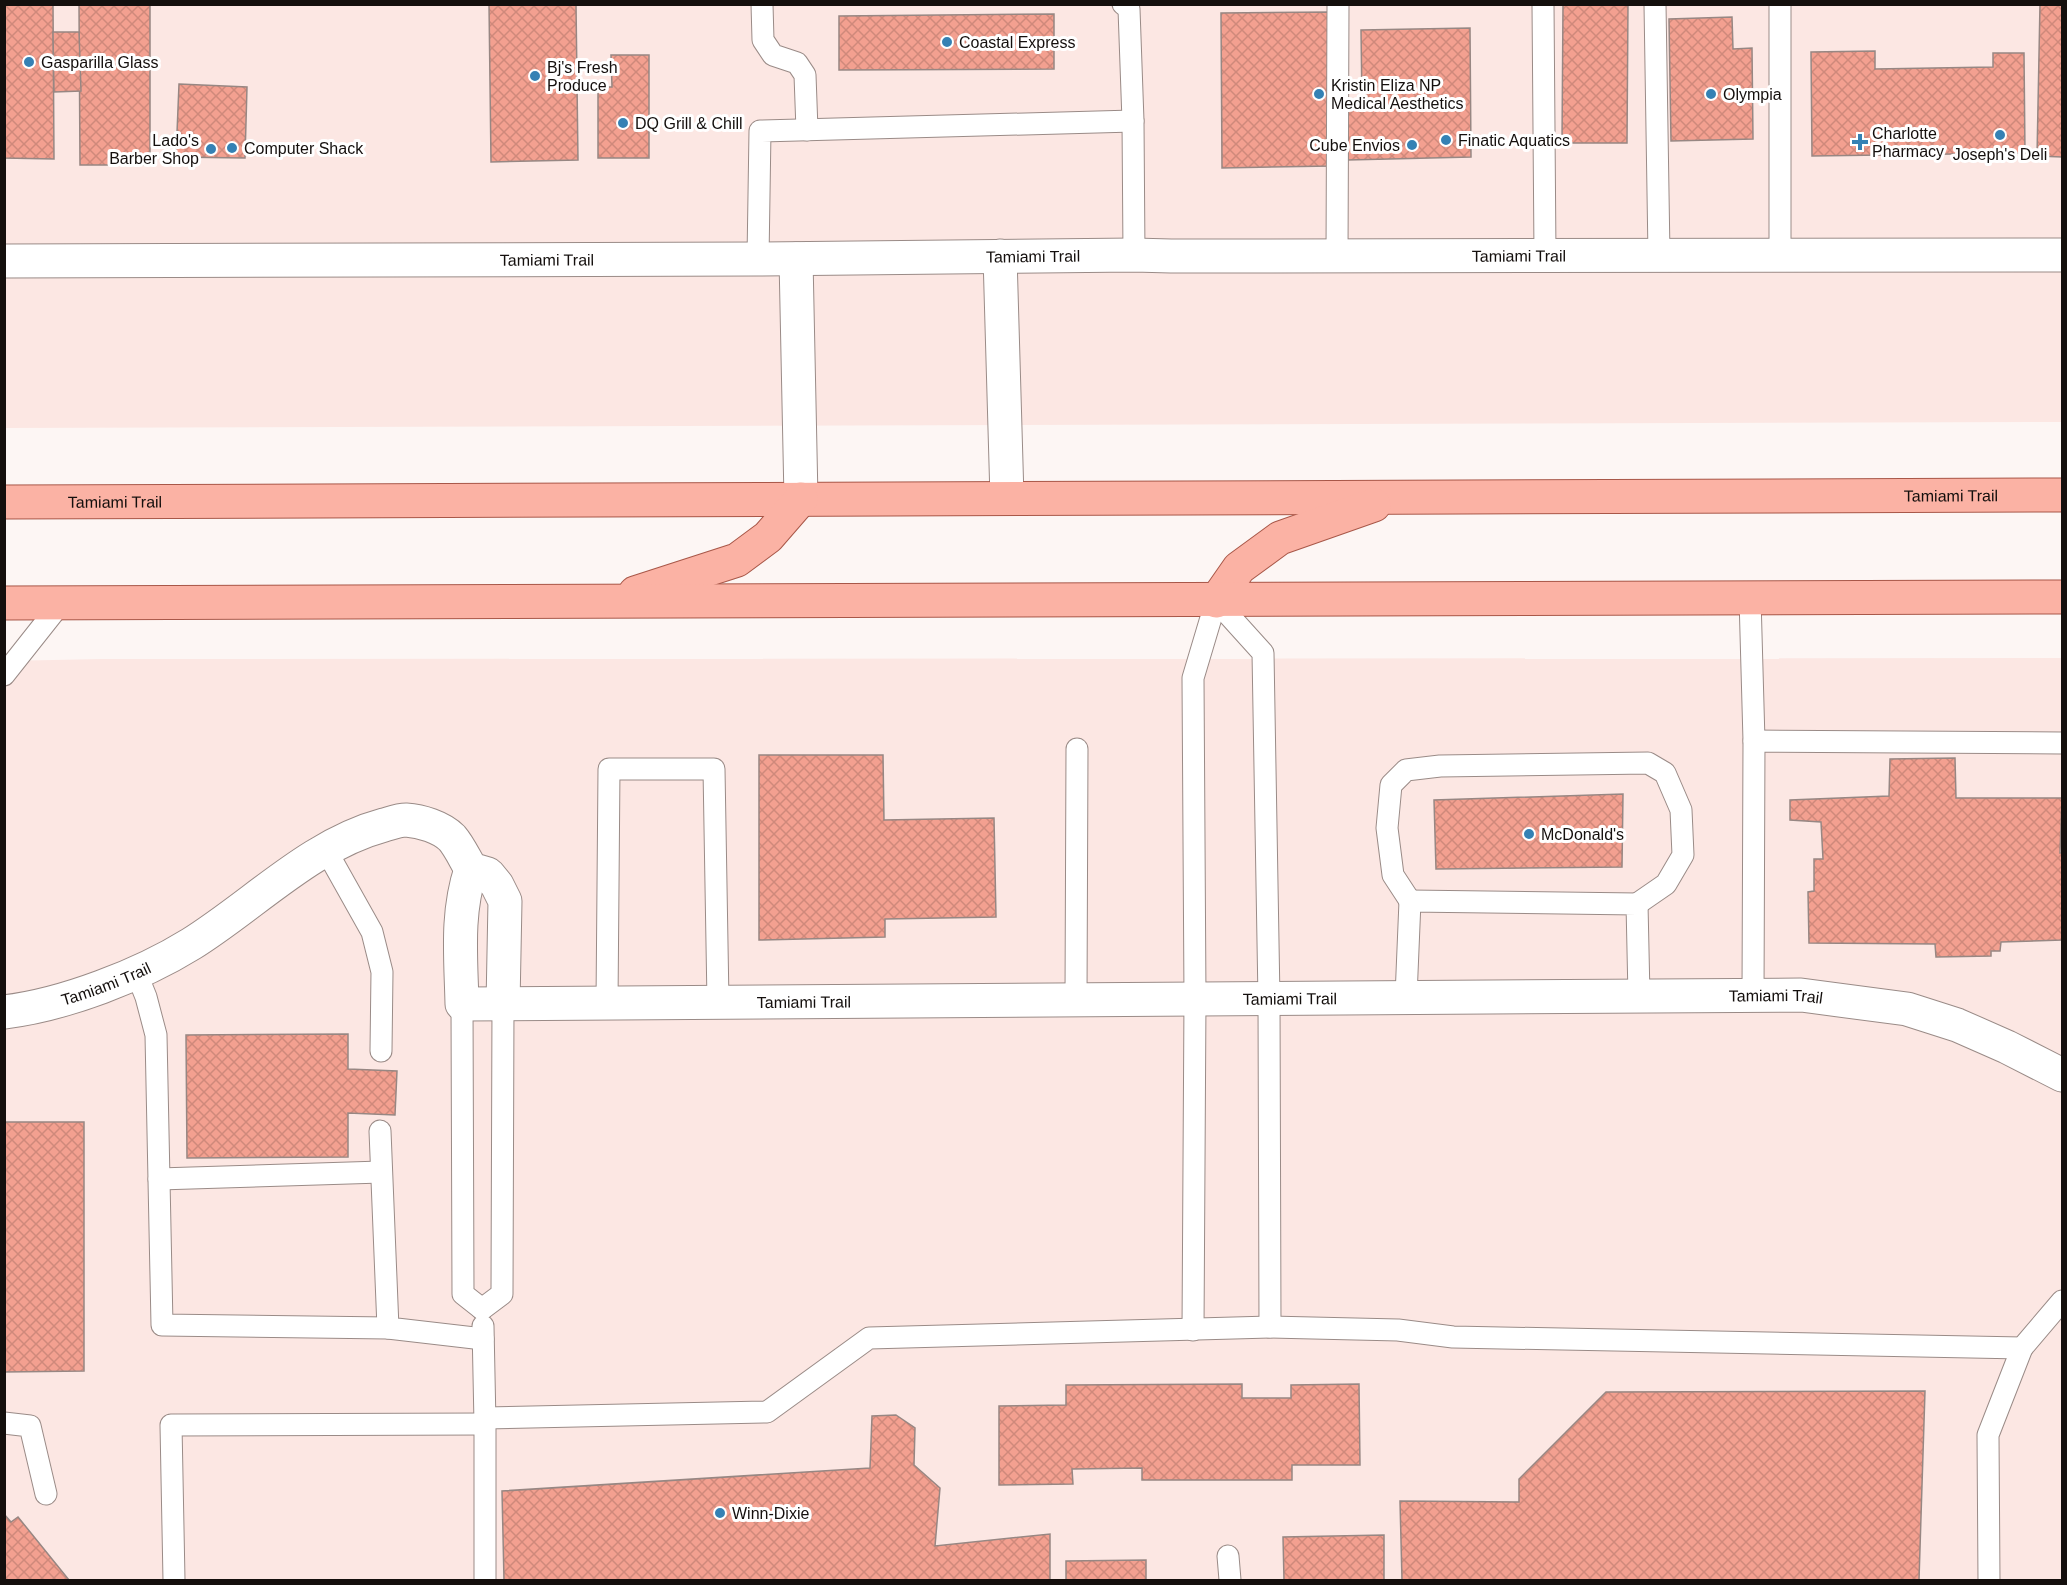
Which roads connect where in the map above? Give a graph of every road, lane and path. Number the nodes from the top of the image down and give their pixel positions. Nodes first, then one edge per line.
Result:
1 (762, 4) edge
2 (1338, 4) edge
3 (1544, 4) edge
4 (1655, 4) edge
5 (1780, 4) edge
6 (1126, 7) edge
7 (1133, 121) junction
8 (807, 130) junction
9 (1134, 255) junction
10 (1545, 255) junction
11 (1659, 255) junction
12 (1780, 255) junction
13 (2062, 255) edge
14 (1000, 256) junction
15 (1337, 256) junction
16 (758, 259) junction
17 (796, 259) junction
18 (4, 261) edge
19 (2062, 495) edge
20 (1399, 496) junction
21 (1007, 498) junction
22 (801, 499) junction
23 (4, 502) edge
24 (2062, 597) edge
25 (1750, 598) junction
26 (1215, 601) junction
27 (608, 602) junction
28 (4, 603) edge
29 (61, 603) junction
30 (4, 675) edge
31 (1754, 741) junction
32 (2062, 743) edge
33 (1077, 749) dead end
34 (326, 850) junction
35 (471, 869) junction
36 (1410, 901) junction
37 (1637, 904) junction
38 (136, 972) junction
39 (1639, 996) junction
40 (1753, 996) junction
41 (1406, 997) junction
42 (1195, 998) junction
43 (1076, 999) junction
44 (1269, 999) junction
45 (718, 1002) junction
46 (607, 1003) junction
47 (462, 1004) junction
48 (503, 1004) junction
49 (4, 1012) edge
50 (381, 1051) dead end
51 (2062, 1076) edge
52 (380, 1131) dead end
53 (381, 1172) junction
54 (159, 1179) junction
55 (2062, 1301) edge
56 (482, 1309) junction
57 (388, 1328) junction
58 (1270, 1328) junction
59 (1193, 1330) junction
60 (483, 1339) junction
61 (2022, 1348) junction
62 (485, 1421) junction
63 (4, 1424) edge
64 (46, 1494) dead end
65 (1228, 1556) dead end
66 (174, 1581) edge
67 (484, 1581) edge
68 (1230, 1581) edge
69 (1989, 1581) edge

1 - 8 lane
2 - 15 lane
3 - 10 lane
4 - 11 lane
5 - 12 lane
6 - 7 lane
7 - 8 lane
7 - 9 lane
8 - 16 lane
9 - 14 street, Tamiami Trail
9 - 15 street, Tamiami Trail
10 - 11 street, Tamiami Trail
10 - 15 street, Tamiami Trail
11 - 12 street, Tamiami Trail
12 - 13 street, Tamiami Trail
14 - 17 street, Tamiami Trail
14 - 21 street
16 - 17 street, Tamiami Trail
16 - 18 street, Tamiami Trail
17 - 22 street
19 - 20 main road, Tamiami Trail
20 - 21 main road, Tamiami Trail
20 - 26 main road
21 - 22 main road, Tamiami Trail
22 - 23 main road, Tamiami Trail
22 - 27 main road
24 - 25 main road
25 - 26 main road
25 - 31 lane
26 - 27 main road
26 - 42 lane
26 - 44 lane
27 - 29 main road
28 - 29 main road
29 - 30 lane
31 - 32 lane
31 - 40 lane
33 - 43 lane
34 - 35 street, Tamiami Trail
34 - 38 street, Tamiami Trail
34 - 50 lane
35 - 47 street
35 - 48 street, Tamiami Trail
36 - 37 lane
36 - 37 lane
36 - 41 lane
37 - 39 lane
38 - 49 street, Tamiami Trail
38 - 54 lane
39 - 40 street, Tamiami Trail
39 - 41 street, Tamiami Trail
40 - 51 street, Tamiami Trail
41 - 44 street, Tamiami Trail
42 - 43 street, Tamiami Trail
42 - 44 street, Tamiami Trail
42 - 59 lane
43 - 45 street, Tamiami Trail
44 - 58 lane
45 - 46 street, Tamiami Trail
45 - 46 lane
46 - 48 street, Tamiami Trail
47 - 48 street, Tamiami Trail
47 - 56 lane
48 - 56 lane
52 - 53 lane
53 - 54 lane
53 - 57 lane
54 - 57 lane
55 - 61 lane
56 - 60 lane
57 - 60 lane
58 - 59 lane
58 - 61 lane
59 - 62 lane
60 - 62 lane
61 - 69 lane
62 - 66 lane
62 - 67 lane
63 - 64 lane
65 - 68 lane

